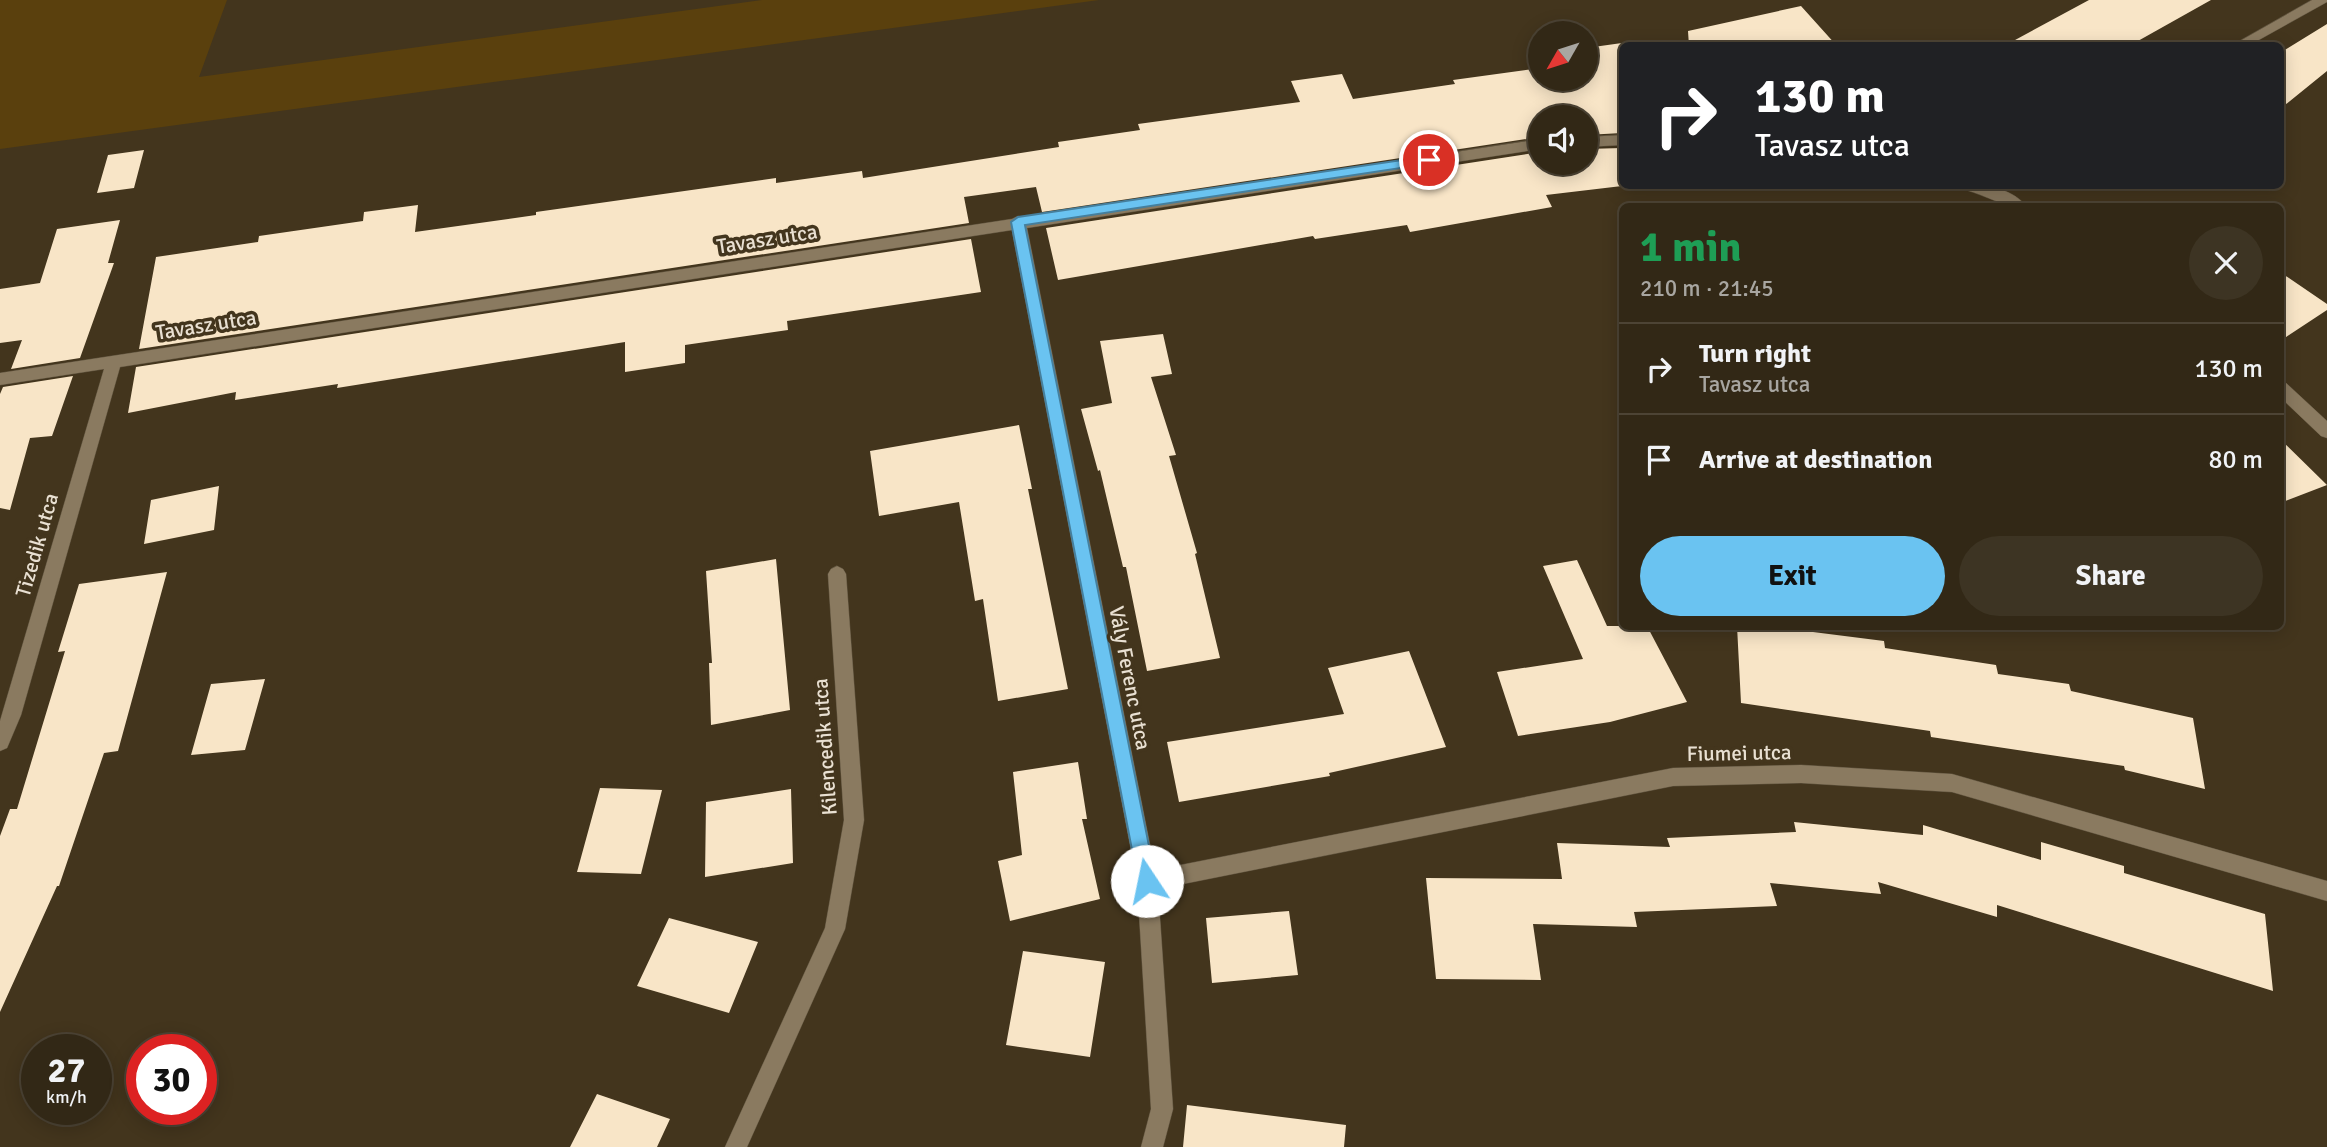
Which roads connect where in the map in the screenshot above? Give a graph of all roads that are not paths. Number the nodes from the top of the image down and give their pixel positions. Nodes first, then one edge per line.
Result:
1 (2322, 0) edge
2 (2244, 42) edge
3 (1619, 140) edge
4 (1598, 141) edge
5 (1528, 146) edge
6 (1999, 189) edge
7 (2015, 203) edge
8 (1018, 222) junction
9 (114, 361) junction
10 (0, 379) edge
11 (2284, 391) edge
12 (2327, 431) edge
13 (837, 574) dead end
14 (0, 742) edge
15 (1147, 881) junction
16 (2327, 891) edge
17 (736, 1147) edge
18 (1152, 1147) edge

1 - 2 street
3 - 4 street
5 - 8 street, Tavasz utca
6 - 7 street
8 - 9 street, Tavasz utca
8 - 15 street, Vály Ferenc utca
9 - 10 street, Tavasz utca
9 - 14 street, Tizedik utca
11 - 12 street
13 - 17 street, Kilencedik utca
15 - 16 street, Fiumei utca
15 - 18 street, Vály Ferenc utca

